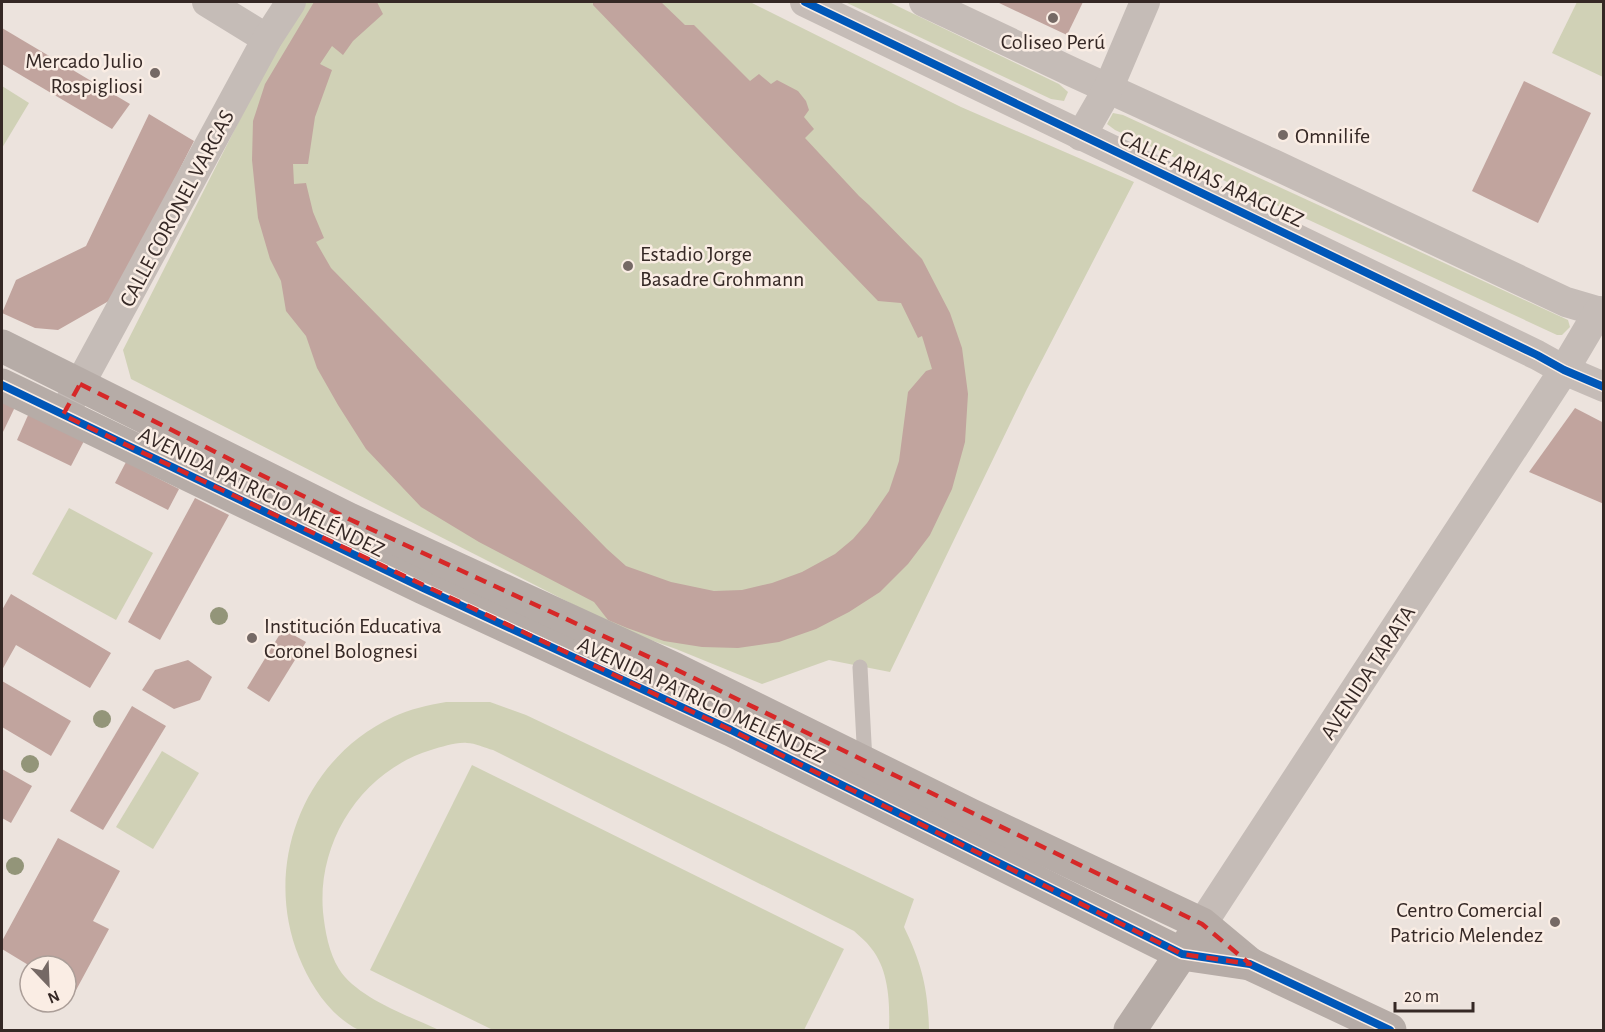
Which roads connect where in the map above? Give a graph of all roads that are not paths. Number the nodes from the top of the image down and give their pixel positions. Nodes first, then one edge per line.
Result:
1 (207, 2) edge
2 (291, 2) edge
3 (805, 2) edge
4 (924, 2) edge
5 (1145, 2) edge
6 (267, 39) junction
7 (1108, 89) junction
8 (1081, 136) junction
9 (1601, 312) edge
10 (2, 346) edge
11 (1564, 370) junction
12 (80, 384) junction
13 (2, 385) edge
14 (1604, 387) edge
15 (63, 415) junction
16 (159, 424) junction
17 (142, 453) junction
18 (860, 667) dead end
19 (858, 776) junction
20 (1202, 924) junction
21 (1182, 954) junction
22 (1250, 964) junction
23 (1352, 1022) edge
24 (1130, 1030) edge
25 (1390, 1030) edge

1 - 6 street
2 - 6 street, CALLE CORONEL VARGAS
3 - 8 street, CALLE ARIAS ARAGUEZ
4 - 7 street, CALLE ARIAS ARAGUEZ
5 - 7 street
6 - 12 street, CALLE CORONEL VARGAS
7 - 8 street
7 - 9 street, CALLE ARIAS ARAGUEZ
8 - 11 street, CALLE ARIAS ARAGUEZ
9 - 11 street, AVENIDA TARATA
10 - 12 street, AVENIDA PATRICIO MELÉNDEZ
11 - 14 street, CALLE ARIAS ARAGUEZ
11 - 20 street, AVENIDA TARATA
12 - 15 street, CALLE CORONEL VARGAS
12 - 16 street, AVENIDA PATRICIO MELÉNDEZ
13 - 15 street, AVENIDA PATRICIO MELÉNDEZ
15 - 17 street, AVENIDA PATRICIO MELÉNDEZ
16 - 17 street
16 - 19 street, AVENIDA PATRICIO MELÉNDEZ
17 - 19 street, AVENIDA PATRICIO MELÉNDEZ
18 - 19 lane
19 - 20 street, AVENIDA PATRICIO MELÉNDEZ
19 - 21 street, AVENIDA PATRICIO MELÉNDEZ
20 - 21 street, AVENIDA TARATA
20 - 22 street, AVENIDA PATRICIO MELÉNDEZ
21 - 22 street, AVENIDA PATRICIO MELÉNDEZ
21 - 24 street, AVENIDA TARATA
22 - 23 street, AVENIDA PATRICIO MELÉNDEZ
23 - 25 street, AVENIDA PATRICIO MELÉNDEZ

